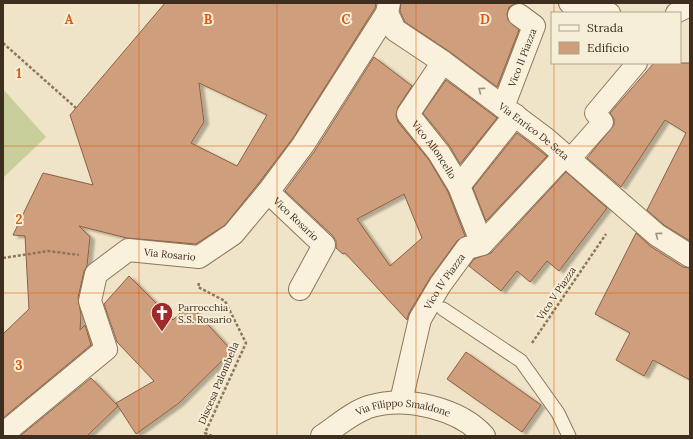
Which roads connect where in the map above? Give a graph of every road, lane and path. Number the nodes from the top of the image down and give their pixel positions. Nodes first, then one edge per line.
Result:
1 (569, 3) edge
2 (690, 6) edge
3 (388, 8) edge
4 (605, 12) edge
5 (678, 12) edge
6 (519, 15) dead end
7 (3, 43) edge
8 (443, 62) junction
9 (636, 64) edge
10 (76, 108) dead end
11 (509, 111) junction
12 (567, 158) junction
13 (459, 186) junction
14 (268, 192) junction
15 (606, 234) dead end
16 (482, 244) junction
17 (690, 256) edge
18 (199, 257) junction
19 (3, 258) edge
20 (116, 260) junction
21 (300, 289) dead end
22 (443, 309) dead end
23 (521, 361) junction
24 (401, 401) junction
25 (3, 434) edge
26 (212, 436) edge
27 (322, 436) edge
28 (484, 436) edge
29 (569, 436) edge

1 - 4 street
2 - 5 street
3 - 8 street, Via Enrico De Seta
3 - 14 street, Via Rosario
6 - 11 street, Vico II Piazza
7 - 10 path
11 -> 8 street, Via Enrico De Seta
8 - 13 street, Vico Alloncello
9 - 12 street
11 - 12 street, Via Enrico De Seta
11 - 13 street
12 - 16 street, Vico IV Piazza
17 -> 12 street, Via Enrico De Seta
13 - 16 street, Vico Alloncello
14 - 18 street, Via Rosario
14 - 21 street, Vico Rosario
15 - 23 path, Vico V Piazza
16 - 24 street, Vico IV Piazza
18 - 20 street, Via Rosario
18 - 26 path, Discesa Palombella
19 - 20 path
20 - 25 street, Via Rosario
22 - 23 lane
23 - 29 lane
24 - 27 street, Via Filippo Smaldone
24 - 28 street, Via Filippo Smaldone

